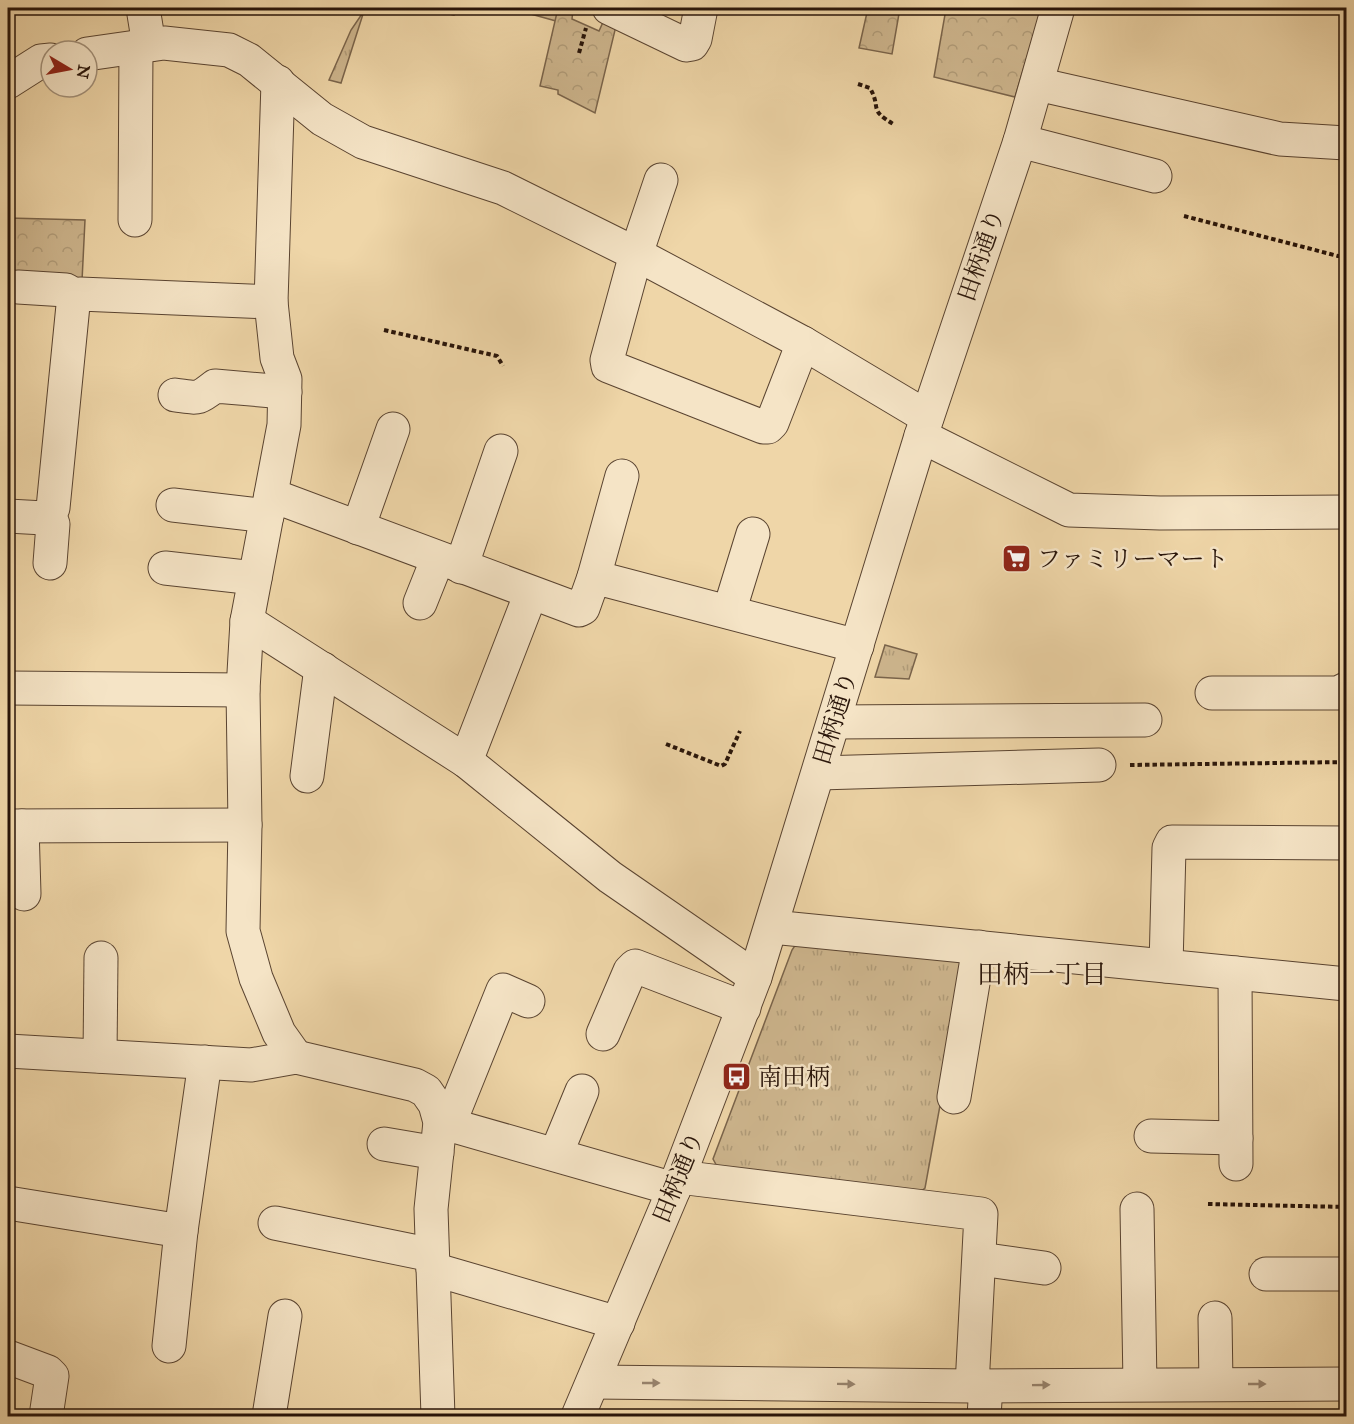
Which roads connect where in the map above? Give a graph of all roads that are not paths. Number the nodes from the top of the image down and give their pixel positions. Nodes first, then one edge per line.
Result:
1 (143, 8) edge
2 (609, 8) edge
3 (701, 8) edge
4 (1058, 8) edge
5 (142, 46) junction
6 (99, 52) edge
7 (39, 62) edge
8 (8, 82) edge
9 (278, 82) junction
10 (1037, 84) junction
11 (1020, 141) junction
12 (1347, 143) edge
13 (1155, 176) dead end
14 (661, 180) dead end
15 (135, 220) dead end
16 (636, 254) junction
17 (18, 287) dead end
18 (74, 295) junction
19 (271, 302) junction
20 (803, 343) junction
21 (285, 392) junction
22 (176, 395) dead end
23 (924, 426) junction
24 (393, 429) dead end
25 (501, 451) dead end
26 (622, 476) dead end
27 (173, 505) dead end
28 (269, 505) junction
29 (1347, 512) edge
30 (49, 515) junction
31 (8, 516) edge
32 (358, 528) junction
33 (753, 534) dead end
34 (450, 562) junction
35 (50, 563) dead end
36 (165, 568) dead end
37 (594, 577) junction
38 (255, 578) junction
39 (531, 593) junction
40 (420, 603) dead end
41 (729, 612) junction
42 (247, 621) junction
43 (857, 646) junction
44 (323, 669) junction
45 (8, 688) edge
46 (1347, 689) edge
47 (243, 690) junction
48 (1212, 693) dead end
49 (1145, 720) dead end
50 (834, 722) junction
51 (466, 761) junction
52 (1099, 765) road end
53 (819, 773) junction
54 (307, 776) dead end
55 (244, 825) junction
56 (15, 826) edge
57 (1347, 843) edge
58 (24, 894) dead end
59 (772, 927) junction
60 (979, 946) junction
61 (101, 958) dead end
62 (1166, 966) junction
63 (1234, 973) junction
64 (755, 977) junction
65 (1347, 984) edge
66 (514, 986) dead end
67 (744, 1008) junction
68 (603, 1034) dead end
69 (8, 1051) edge
70 (100, 1056) junction
71 (296, 1057) junction
72 (205, 1062) junction
73 (582, 1092) dead end
74 (954, 1097) dead end
75 (442, 1133) junction
76 (1151, 1136) dead end
77 (384, 1144) dead end
78 (556, 1155) junction
79 (676, 1183) junction
80 (8, 1203) edge
81 (1137, 1209) dead end
82 (275, 1223) dead end
83 (181, 1231) junction
84 (980, 1259) junction
85 (433, 1262) junction
86 (1044, 1268) dead end
87 (1266, 1274) dead end
88 (1347, 1274) edge
89 (285, 1316) dead end
90 (1215, 1318) dead end
91 (618, 1323) junction
92 (169, 1346) dead end
93 (8, 1357) edge
94 (593, 1382) junction
95 (1140, 1384) junction
96 (1216, 1384) junction
97 (1347, 1384) edge
98 (981, 1396) edge
99 (46, 1416) edge
100 (269, 1416) edge
101 (438, 1416) edge
102 (578, 1416) edge

1 - 5 street
2 - 3 street
4 - 10 street, 田柄通り
5 - 6 street
5 - 9 street
5 - 15 street
7 - 8 street
9 - 16 street
9 - 19 street
10 - 11 street, 田柄通り
10 - 12 street
11 - 13 street
11 - 23 street, 田柄通り
14 - 16 street
16 - 20 street
16 - 20 street
17 - 18 street
18 - 19 street
18 - 30 street
19 - 21 street
20 - 23 street
21 - 22 street
21 - 28 street
23 - 29 street
23 - 43 street, 田柄通り
24 - 32 street
25 - 34 street
26 - 37 street
27 - 28 street
28 - 32 street
28 - 38 street
30 - 31 street
30 - 35 street
32 - 34 street
33 - 41 street
34 - 39 street
34 - 40 street
36 - 38 street
37 - 39 street
37 - 41 street
38 - 42 street
39 - 51 street
41 - 43 street
42 - 44 street
42 - 47 street
43 - 50 street, 田柄通り
44 - 51 street
44 - 54 street
45 - 47 street
46 - 48 street
47 - 55 street
49 - 50 street
50 - 53 street, 田柄通り
51 - 64 street
52 - 53 street
53 - 59 street, 田柄通り
55 - 56 street
55 - 71 street
56 - 58 street
57 - 62 street
59 - 60 street
59 - 64 street, 田柄通り
60 - 62 street
60 - 74 street
61 - 70 street
62 - 63 street
63 - 65 street
63 - 76 street
64 - 67 street, 田柄通り
66 - 75 street
67 - 68 street
67 - 79 street, 田柄通り
69 - 70 street
70 - 72 street
71 - 72 street
71 - 75 street
72 - 83 street
73 - 78 street
75 - 77 street
75 - 78 street
75 - 85 street
78 - 79 street
79 - 84 street
79 - 91 street, 田柄通り
80 - 83 street
81 - 95 street
82 - 85 street
83 - 92 street
84 - 86 street
84 - 98 street
85 - 91 street
85 - 101 street
87 - 88 street
89 - 100 street
90 - 96 street
91 - 94 street, 田柄通り
93 - 99 street
94 -> 98 street
94 - 102 street, 田柄通り
95 - 96 street
98 -> 95 street
96 -> 97 street

